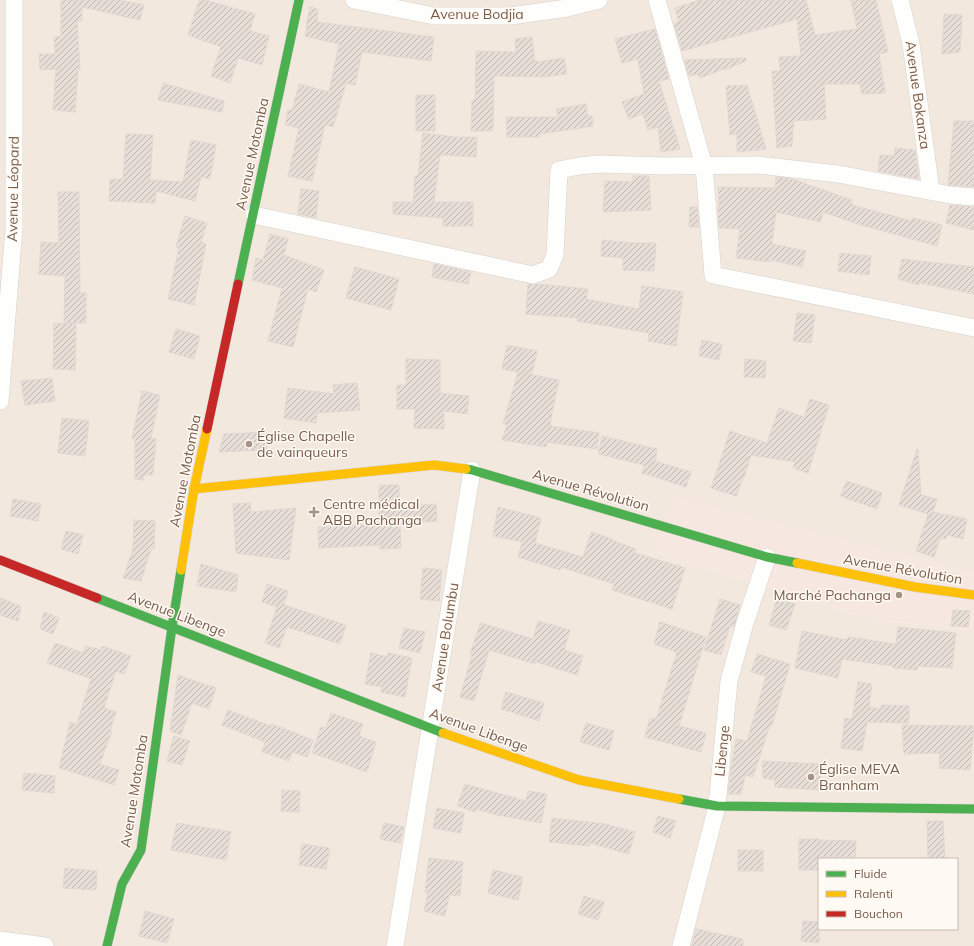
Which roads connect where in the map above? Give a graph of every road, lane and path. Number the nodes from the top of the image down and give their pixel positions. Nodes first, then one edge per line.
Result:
1 (14, 0) edge
2 (299, 0) edge
3 (354, 0) edge
4 (599, 0) edge
5 (657, 0) edge
6 (900, 0) edge
7 (704, 166) junction
8 (932, 191) junction
9 (974, 197) edge
10 (254, 215) junction
11 (974, 328) edge
12 (0, 401) edge
13 (472, 470) junction
14 (194, 489) junction
15 (768, 557) junction
16 (0, 560) edge
17 (974, 596) edge
18 (172, 627) junction
19 (430, 728) junction
20 (717, 806) junction
21 (974, 809) edge
22 (0, 940) edge
23 (45, 946) edge
24 (107, 946) edge
25 (395, 946) edge
26 (682, 946) edge

1 - 12 street, Avenue Léopard
2 - 10 street, Avenue Motomba
3 - 4 street, Avenue Bodjia
5 - 7 street
6 - 8 street, Avenue Bokanza
7 - 8 street
7 - 10 street
7 - 11 street
8 - 9 street
10 - 14 street, Avenue Motomba
13 - 14 street, Avenue Révolution
13 - 15 street, Avenue Révolution
13 - 19 street, Avenue Bolumbu
14 - 18 street, Avenue Motomba
15 - 17 street, Avenue Révolution
15 - 20 street, Libenge
16 - 18 street, Avenue Libenge
18 - 19 street, Avenue Libenge
18 - 24 street, Avenue Motomba
19 - 20 street, Avenue Libenge
19 - 25 street, Avenue Bolumbu
20 - 21 street, Avenue Libenge
20 - 26 street, Libenge
22 - 23 street

